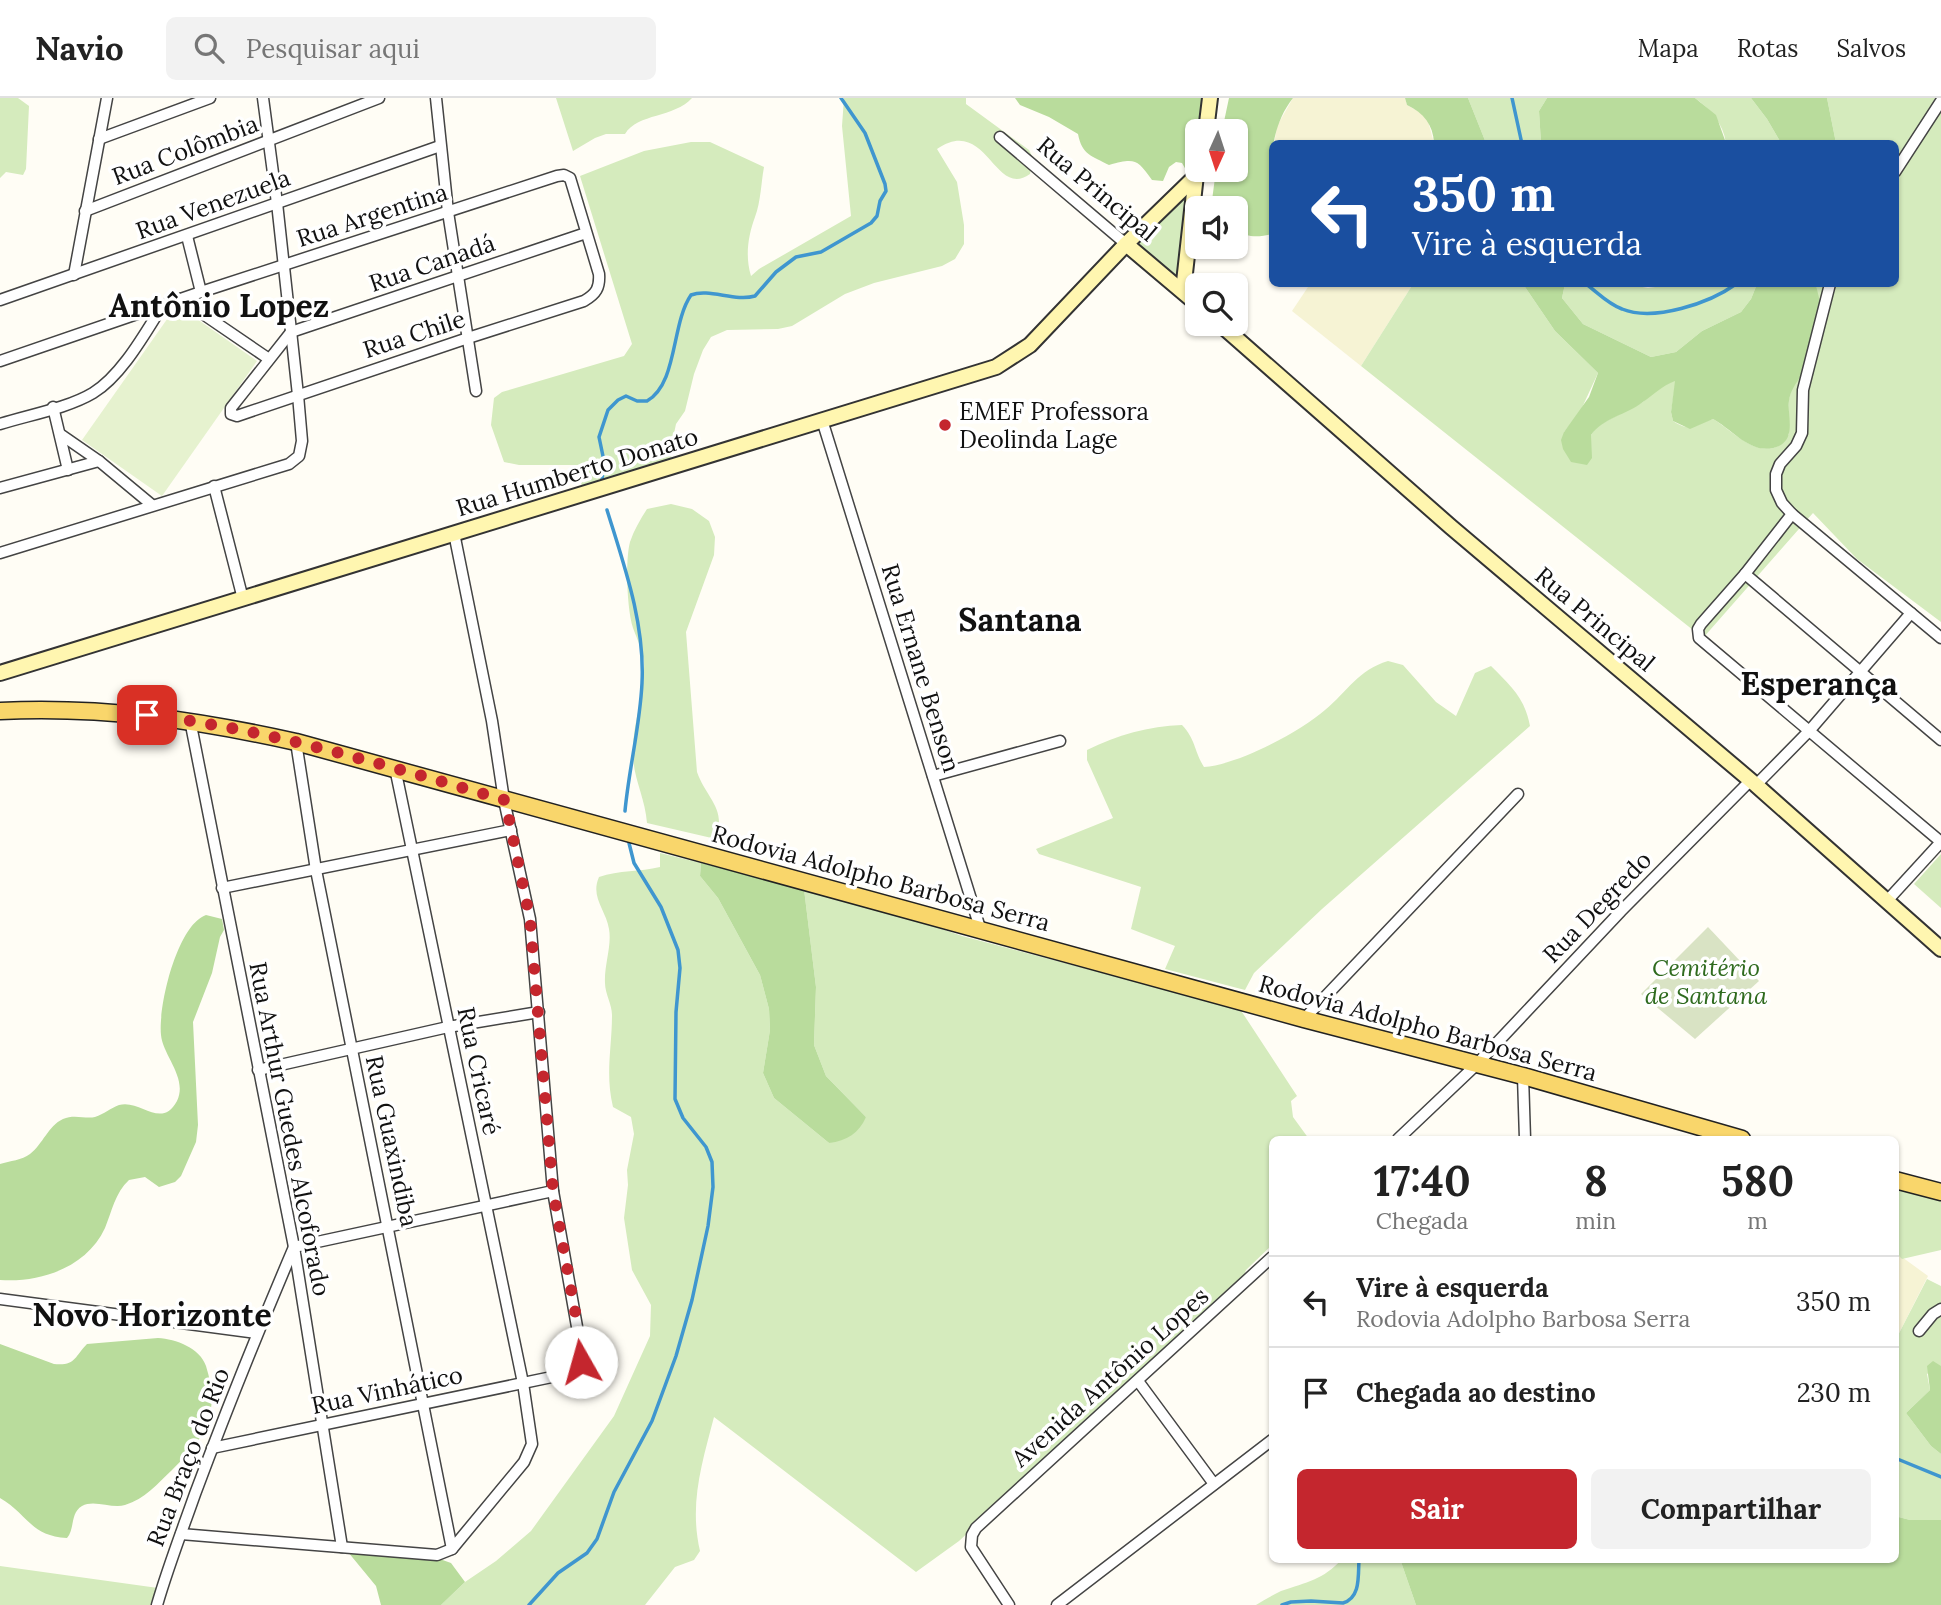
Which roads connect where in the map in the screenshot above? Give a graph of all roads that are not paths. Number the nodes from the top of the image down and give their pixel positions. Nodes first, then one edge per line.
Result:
1 (107, 98) edge
2 (210, 98) edge
3 (263, 98) edge
4 (379, 98) edge
5 (436, 98) edge
6 (1210, 98) edge
7 (1941, 101) edge
8 (1207, 119) edge
9 (1000, 137) dead end
10 (99, 139) junction
11 (268, 141) junction
12 (440, 146) junction
13 (1899, 166) edge
14 (1188, 182) edge
15 (1195, 182) edge
16 (277, 203) junction
17 (85, 211) junction
18 (448, 212) junction
19 (586, 233) junction
20 (187, 236) junction
21 (1126, 244) junction
22 (284, 267) junction
23 (74, 275) junction
24 (458, 276) junction
25 (1829, 287) edge
26 (201, 292) junction
27 (1183, 292) joint
28 (181, 299) junction
29 (0, 300) edge
30 (161, 307) junction
31 (290, 332) junction
32 (1234, 336) edge
33 (468, 338) junction
34 (269, 359) junction
35 (0, 361) edge
36 (476, 391) dead end
37 (298, 395) junction
38 (53, 407) junction
39 (822, 420) junction
40 (0, 424) edge
41 (60, 434) junction
42 (99, 461) junction
43 (68, 470) junction
44 (214, 486) junction
45 (0, 488) edge
46 (152, 505) junction
47 (1792, 514) junction
48 (454, 533) junction
49 (0, 552) edge
50 (1745, 574) junction
51 (243, 599) junction
52 (1911, 613) junction
53 (1941, 638) edge
54 (1861, 672) junction
55 (0, 673) edge
56 (0, 711) edge
57 (190, 720) junction
58 (1810, 730) junction
59 (1941, 740) edge
60 (1060, 741) dead end
61 (296, 742) junction
62 (395, 768) junction
63 (933, 776) junction
64 (1753, 783) junction
65 (1518, 793) dead end
66 (505, 800) junction
67 (511, 830) junction
68 (1941, 842) edge
69 (412, 850) junction
70 (316, 870) junction
71 (222, 888) junction
72 (1886, 902) junction
73 (980, 928) junction
74 (1941, 949) edge
75 (539, 1012) junction
76 (1304, 1019) junction
77 (449, 1027) junction
78 (351, 1048) junction
79 (1476, 1065) junction
80 (258, 1070) junction
81 (1523, 1076) junction
82 (1401, 1136) edge
83 (1524, 1136) edge
84 (1732, 1136) edge
85 (1899, 1181) edge
86 (553, 1191) junction
87 (1941, 1192) edge
88 (485, 1205) junction
89 (389, 1227) junction
90 (294, 1247) junction
91 (1269, 1260) edge
92 (0, 1299) edge
93 (1941, 1309) edge
94 (1919, 1331) dead end
95 (257, 1333) junction
96 (1138, 1381) junction
97 (523, 1383) junction
98 (422, 1403) junction
99 (322, 1426) junction
100 (1269, 1442) edge
101 (212, 1448) junction
102 (1214, 1484) junction
103 (181, 1534) junction
104 (342, 1547) junction
105 (452, 1549) junction
106 (157, 1605) edge
107 (1009, 1605) edge
108 (1057, 1605) edge

1 - 10 street
2 - 10 street
3 - 11 street
4 - 11 street, Rua Colômbia
5 - 12 street
6 - 8 main road
7 - 13 street
9 - 21 street, Rua Principal
10 - 17 street
11 - 16 street
11 - 17 street, Rua Colômbia
12 - 16 street, Rua Venezuela
12 - 18 street
14 - 21 main road, Rua Humberto Donato
15 - 27 main road
16 - 20 street, Rua Venezuela
16 - 22 street
17 - 23 street
18 - 19 street, Rua Argentina
18 - 22 street, Rua Argentina
18 - 24 street
19 - 24 street, Rua Canadá
19 - 33 street, Rua Chile
20 - 23 street, Rua Venezuela
20 - 26 street
21 - 27 main road, Rua Principal
21 - 39 main road, Rua Humberto Donato
22 - 26 street, Rua Argentina
22 - 31 street
23 - 29 street, Rua Venezuela
24 - 31 street, Rua Canadá
24 - 33 street
25 - 47 street
26 - 28 street, Rua Argentina
28 - 30 street, Rua Argentina
28 - 34 street
30 - 35 street, Rua Argentina
30 - 38 street
31 - 34 street
31 - 37 street
32 - 64 main road, Rua Principal
33 - 36 street
33 - 37 street, Rua Chile
34 - 37 street, Rua Chile
37 - 44 street
38 - 40 street
38 - 41 street
39 - 48 main road, Rua Humberto Donato
39 - 63 street, Rua Ernane Benson
41 - 42 street
41 - 43 street
42 - 43 street
42 - 46 street
43 - 45 street
44 - 46 street
44 - 51 street
46 - 49 street
47 - 50 street
47 - 52 street
48 - 51 main road, Rua Humberto Donato
48 - 66 street
50 - 54 street
50 - 58 street
51 - 55 main road, Rua Humberto Donato
52 - 53 street
52 - 54 street, Rua Degredo
54 - 58 street, Rua Degredo
54 - 59 street
56 - 57 main road, Rodovia Adolpho Barbosa Serra
57 - 61 main road, Rodovia Adolpho Barbosa Serra
57 - 71 street, Rua Arthur Guedes Alcoforado
58 - 64 street, Rua Degredo
58 - 68 street
60 - 63 street
61 - 62 main road, Rodovia Adolpho Barbosa Serra
61 - 70 street, Rua Guaxindiba
62 - 66 main road, Rodovia Adolpho Barbosa Serra
62 - 69 street, Rua Cricaré
63 - 73 street, Rua Ernane Benson
64 - 72 main road, Rua Principal
64 - 79 street, Rua Degredo
65 - 76 street
66 - 67 street
66 - 73 main road, Rodovia Adolpho Barbosa Serra
67 - 69 street
67 - 75 street
68 - 72 street
69 - 70 street
69 - 77 street, Rua Cricaré
70 - 71 street
70 - 78 street, Rua Guaxindiba
71 - 80 street, Rua Arthur Guedes Alcoforado
72 - 74 main road, Rua Principal
73 - 76 main road, Rodovia Adolpho Barbosa Serra
75 - 77 street
75 - 86 street
76 - 79 main road, Rodovia Adolpho Barbosa Serra
77 - 78 street
77 - 88 street, Rua Cricaré
78 - 80 street
78 - 89 street, Rua Guaxindiba
79 - 81 main road, Rodovia Adolpho Barbosa Serra
79 - 82 street
80 - 90 street, Rua Arthur Guedes Alcoforado
81 - 83 street
81 - 84 main road, Rodovia Adolpho Barbosa Serra
85 - 87 main road
86 - 88 street
86 - 97 street, Rua Vinhático
88 - 89 street
88 - 97 street, Rua Cricaré
89 - 90 street
89 - 98 street, Rua Guaxindiba
90 - 95 street, Rua Braço do Rio
90 - 99 street, Rua Arthur Guedes Alcoforado
91 - 96 street, Avenida Antônio Lopes
92 - 95 street
93 - 94 street
95 - 101 street, Rua Braço do Rio
96 - 102 street
96 - 107 street, Avenida Antônio Lopes
97 - 98 street, Rua Vinhático
97 - 105 street, Rua Cricaré
98 - 99 street, Rua Vinhático
98 - 105 street, Rua Guaxindiba
99 - 101 street, Rua Vinhático
99 - 104 street, Rua Arthur Guedes Alcoforado
100 - 102 street
101 - 103 street, Rua Braço do Rio
102 - 108 street
103 - 104 street
103 - 106 street, Rua Braço do Rio
104 - 105 street

